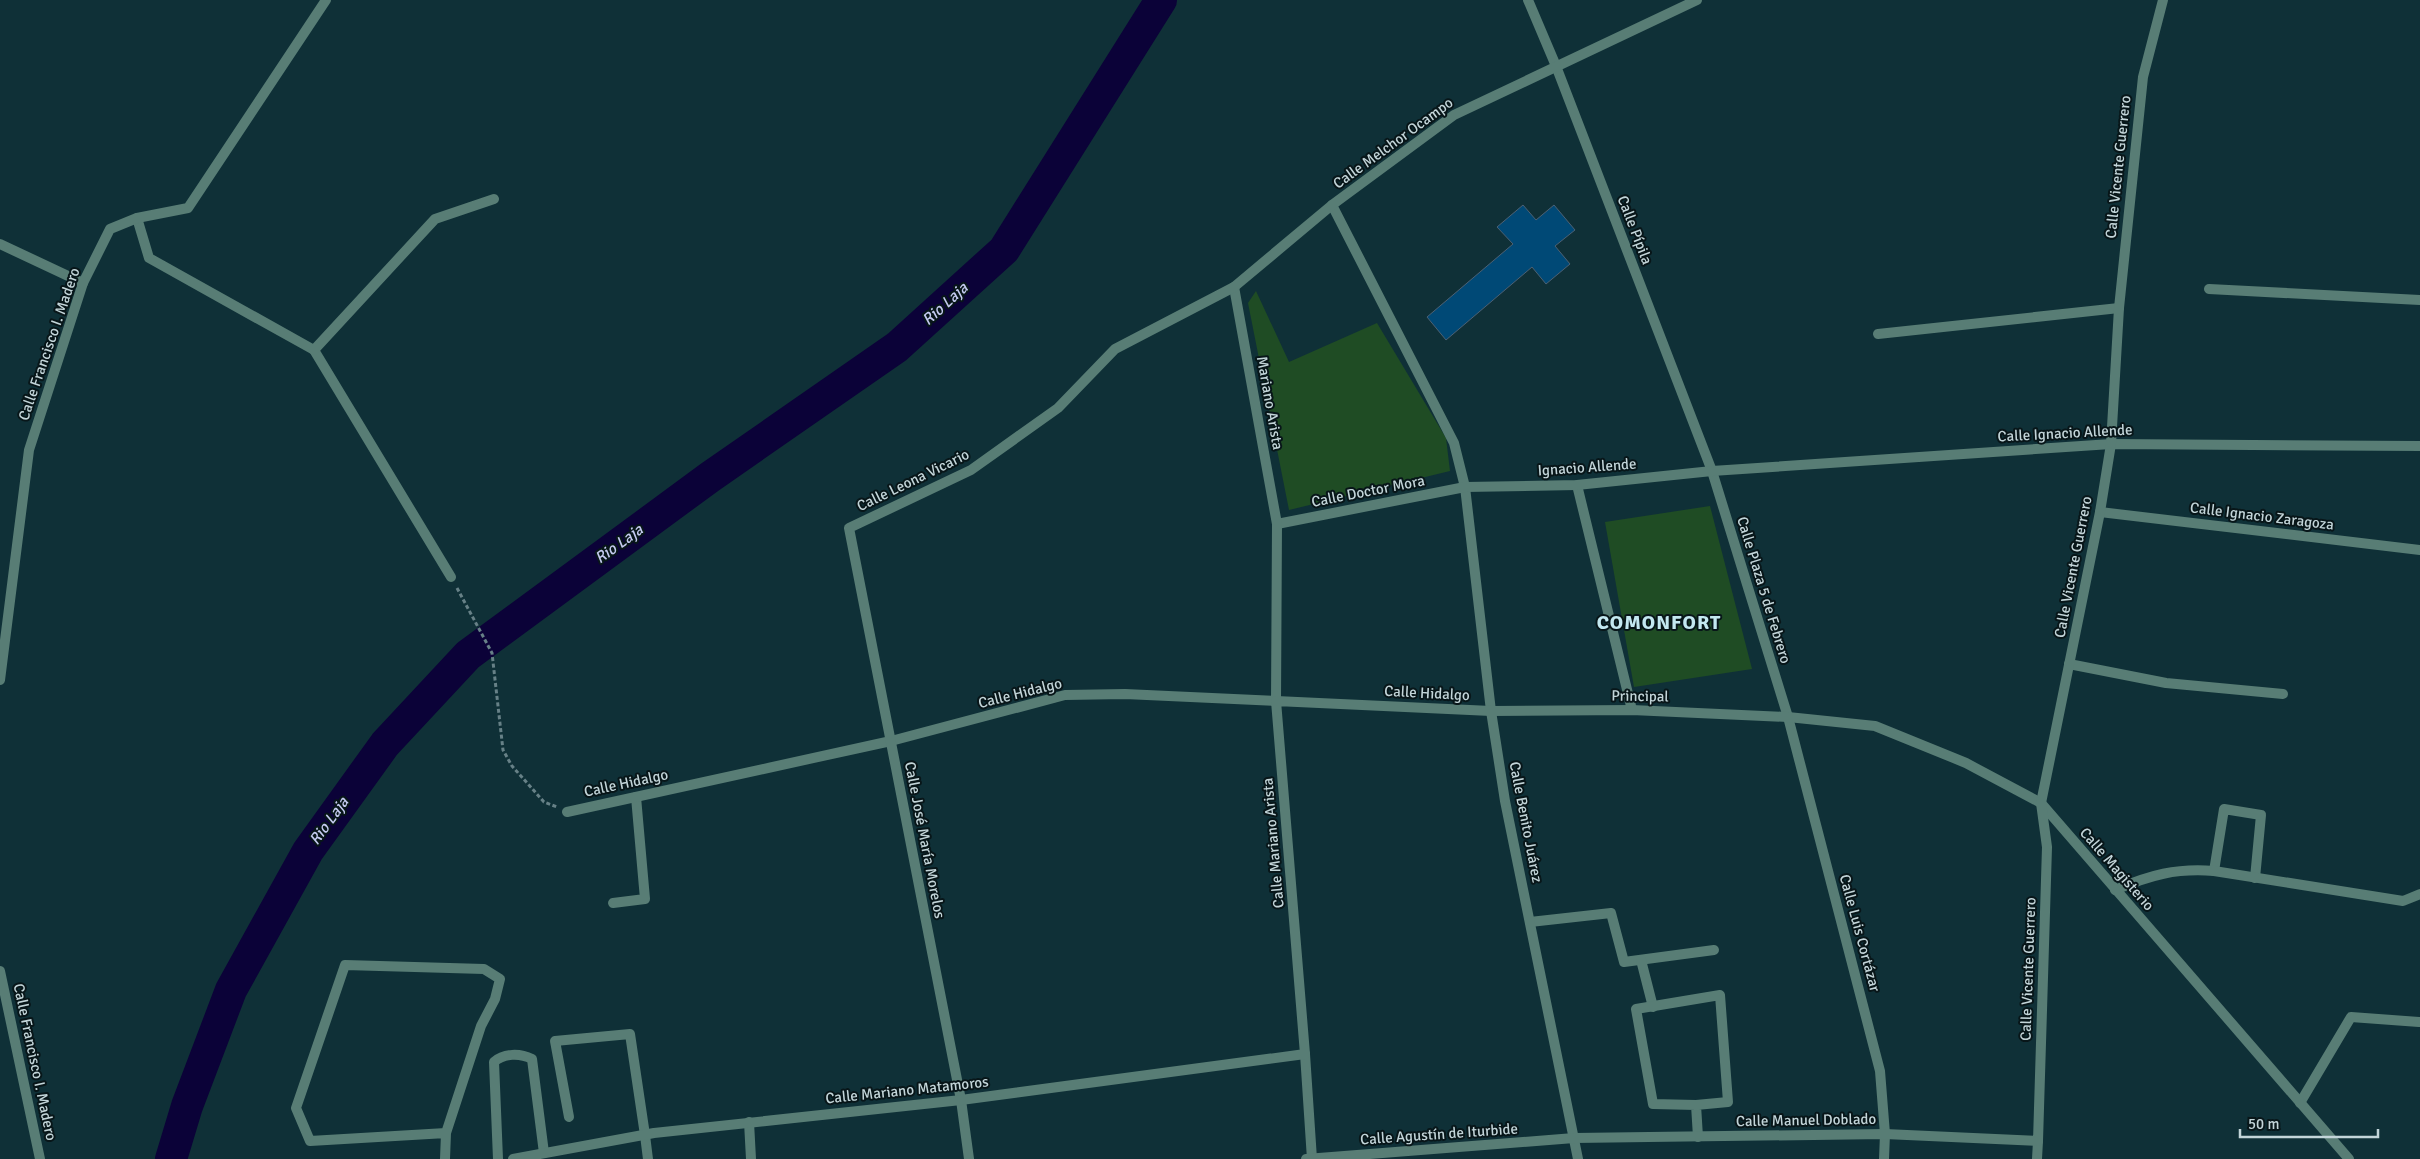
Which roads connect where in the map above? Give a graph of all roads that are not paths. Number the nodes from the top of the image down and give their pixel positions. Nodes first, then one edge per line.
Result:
1 (326, 0) edge
2 (1528, 0) edge
3 (1697, 0) edge
4 (2163, 0) edge
5 (1556, 66) junction
6 (494, 199) dead end
7 (1332, 205) junction
8 (137, 218) junction
9 (0, 244) edge
10 (82, 283) junction
11 (1234, 287) junction
12 (2209, 289) dead end
13 (2420, 300) edge
14 (2119, 308) junction
15 (1878, 334) dead end
16 (314, 350) junction
17 (2111, 444) junction
18 (2420, 446) edge
19 (1712, 471) junction
20 (1578, 485) junction
21 (1465, 487) junction
22 (2100, 512) junction
23 (1277, 524) junction
24 (849, 528) joint
25 (2420, 550) edge
26 (451, 577) road end
27 (2070, 664) junction
28 (0, 680) edge
29 (2283, 694) dead end
30 (1276, 701) junction
31 (1632, 710) junction
32 (1491, 711) junction
33 (1788, 717) junction
34 (891, 741) junction
35 (636, 797) junction
36 (2041, 803) junction
37 (566, 812) road end
38 (2214, 870) junction
39 (2255, 878) junction
40 (2115, 890) junction
41 (2420, 894) edge
42 (613, 903) dead end
43 (1530, 922) junction
44 (1714, 950) dead end
45 (1641, 960) junction
46 (0, 971) edge
47 (1653, 1007) junction
48 (2419, 1022) edge
49 (1305, 1054) junction
50 (961, 1100) junction
51 (2300, 1103) junction
52 (1696, 1105) junction
53 (569, 1117) dead end
54 (749, 1122) junction
55 (446, 1133) junction
56 (1885, 1134) junction
57 (645, 1135) junction
58 (1698, 1137) junction
59 (1574, 1138) junction
60 (2038, 1141) junction
61 (544, 1153) junction
62 (40, 1159) edge
63 (446, 1159) edge
64 (498, 1159) edge
65 (513, 1159) edge
66 (648, 1159) edge
67 (751, 1159) edge
68 (969, 1159) edge
69 (1306, 1159) edge
70 (1312, 1159) edge
71 (1578, 1159) edge
72 (1884, 1159) edge
73 (2038, 1159) edge
74 (2349, 1159) edge

1 - 8 street, Calle Francisco I. Madero
2 - 5 street, Calle Pípila
3 - 5 street, Calle Melchor Ocampo
4 - 14 street, Calle Vicente Guerrero
5 - 7 street, Calle Melchor Ocampo
5 - 19 street, Calle Pípila
6 - 16 street
7 - 11 street, Calle Melchor Ocampo
7 - 21 street, Calle Benito Juárez
8 - 10 street, Calle Francisco I. Madero
8 - 16 street
9 - 10 street
10 - 28 street, Calle Francisco I. Madero
11 - 23 street, Mariano Arista
11 - 24 street, Calle Leona Vicario
12 - 13 street
14 - 15 street
14 - 17 street, Calle Vicente Guerrero
16 - 26 street
17 - 18 street, Calle Ignacio Allende
17 - 19 street, Calle Ignacio Allende
17 - 22 street, Calle Vicente Guerrero
19 - 20 street, Ignacio Allende
19 - 33 street, Calle Plaza 5 de Febrero
20 - 21 street, Ignacio Allende
20 - 31 street
21 - 23 street, Calle Doctor Mora
21 - 32 street, Calle Benito Juárez
22 - 25 street, Calle Ignacio Zaragoza
22 - 27 street, Calle Vicente Guerrero
23 - 30 street, Calle Mariano Arista
24 - 34 street, Calle José María Morelos
27 - 29 street
27 - 36 street, Calle Vicente Guerrero
30 - 32 street, Calle Hidalgo
30 - 34 street, Calle Hidalgo
30 - 49 street, Calle Mariano Arista
31 - 32 street, Principal
31 - 33 street, Principal
32 - 43 street, Calle Benito Juárez
33 - 36 street, Calle Magisterio
33 - 56 street, Calle Luis Cortázar
34 - 35 street, Calle Hidalgo
34 - 50 street, Calle José María Morelos
35 - 37 street, Calle Hidalgo
35 - 42 street
36 - 40 street, Calle Magisterio
36 - 60 street, Calle Vicente Guerrero
38 - 39 street
38 - 39 street
38 - 40 street
39 - 41 street
40 - 51 street, Calle Magisterio
43 - 45 street
43 - 59 street, Calle Benito Juárez
44 - 45 street
45 - 47 street
46 - 62 street, Calle Francisco I. Madero
47 - 52 street
47 - 52 street
48 - 51 street
49 - 50 street, Calle Mariano Matamoros
49 - 70 street, Calle Mariano Arista
50 - 54 street, Calle Mariano Matamoros
50 - 68 street, Calle José María Morelos
51 - 74 street, Calle Magisterio
52 - 58 street
53 - 57 street
54 - 57 street, Calle Mariano Matamoros
54 - 67 street
55 - 55 street
55 - 63 street
56 - 58 street, Calle Manuel Doblado
56 - 60 street, Calle Manuel Doblado
56 - 72 street, Calle Luis Cortázar
57 - 61 street, Calle Mariano Matamoros
57 - 66 street
58 - 59 street, Calle Manuel Doblado
59 - 70 street, Calle Agustín de Iturbide
59 - 71 street, Calle Benito Juárez
60 - 73 street, Calle Vicente Guerrero
61 - 64 street
61 - 65 street, Calle Mariano Matamoros
69 - 70 street, Calle Agustín de Iturbide

